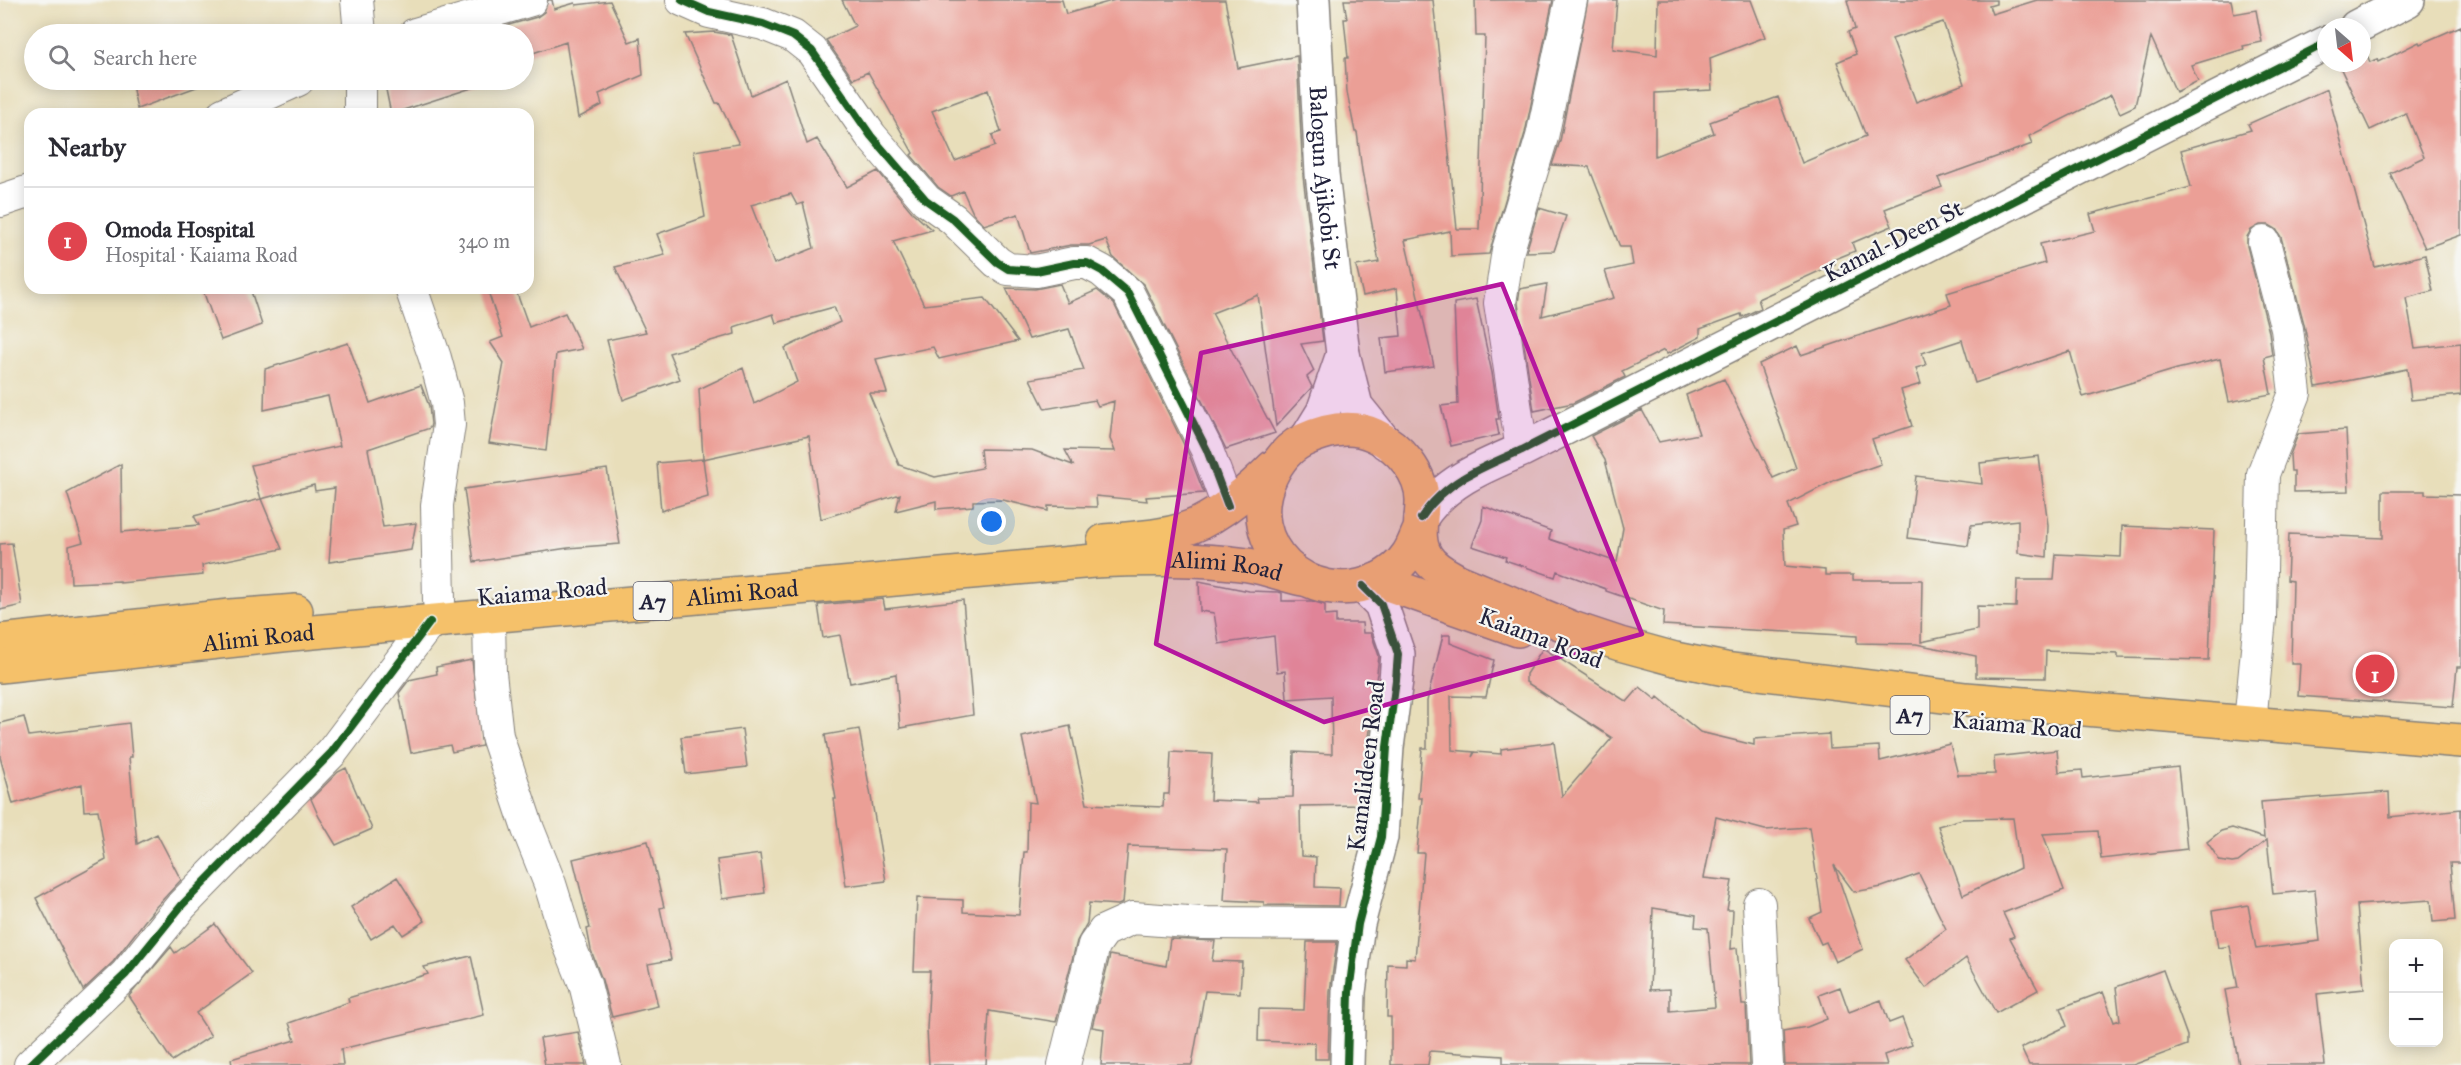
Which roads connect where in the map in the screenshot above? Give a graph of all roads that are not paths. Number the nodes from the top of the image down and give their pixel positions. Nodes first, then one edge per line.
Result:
1 (357, 0) edge
2 (531, 0) edge
3 (682, 0) edge
4 (1313, 0) edge
5 (1571, 0) edge
6 (2408, 0) edge
7 (2371, 19) edge
8 (359, 24) edge
9 (450, 24) edge
10 (2317, 48) edge
11 (276, 90) edge
12 (360, 90) edge
13 (236, 108) edge
14 (360, 108) edge
15 (24, 192) edge
16 (0, 201) edge
17 (2264, 242) dead end
18 (413, 294) edge
19 (1343, 354) junction
20 (1307, 438) junction
21 (1522, 450) junction
22 (1396, 452) junction
23 (1277, 463) junction
24 (1476, 470) junction
25 (1228, 506) junction
26 (1421, 524) junction
27 (1305, 580) junction
28 (1369, 583) junction
29 (434, 611) junction
30 (489, 617) junction
31 (0, 640) edge
32 (0, 666) edge
33 (2250, 723) junction
34 (2461, 741) edge
35 (2461, 763) edge
36 (1759, 904) dead end
37 (1358, 924) junction
38 (30, 1065) edge
39 (605, 1065) edge
40 (1064, 1065) edge
41 (1347, 1065) edge
42 (1767, 1065) edge

1 - 8 street
2 - 9 street
3 - 25 street
4 - 19 street, Balogun Ajikobi St
5 - 21 street
6 - 7 street
10 - 21 street, Kamal-Deen St
11 - 13 street
12 - 14 street
15 - 16 street
17 - 33 street
18 - 29 street
19 - 20 street
19 - 22 street, Balogun Ajikobi St
20 - 22 highway
20 - 23 highway
21 - 24 street, Kamal-Deen St
22 - 24 street
22 - 26 highway
23 - 25 highway, Kaiama Road / A7
23 - 27 highway
24 - 26 street
25 - 29 highway, Kaiama Road / A7
26 - 28 highway
26 - 33 highway, Kaiama Road / A7
27 - 28 highway
27 - 30 highway, Alimi Road / A7
28 - 35 highway, Kaiama Road / A7
28 - 37 street, Kamalideen Road
29 - 30 highway, Alimi Road / A7
29 - 31 highway, Kaiama Road / A7
29 - 32 highway, Alimi Road / A7
29 - 38 street
30 - 39 street
33 - 34 highway, Kaiama Road / A7
36 - 42 street
37 - 40 street
37 - 41 street, Kamalideen Road

